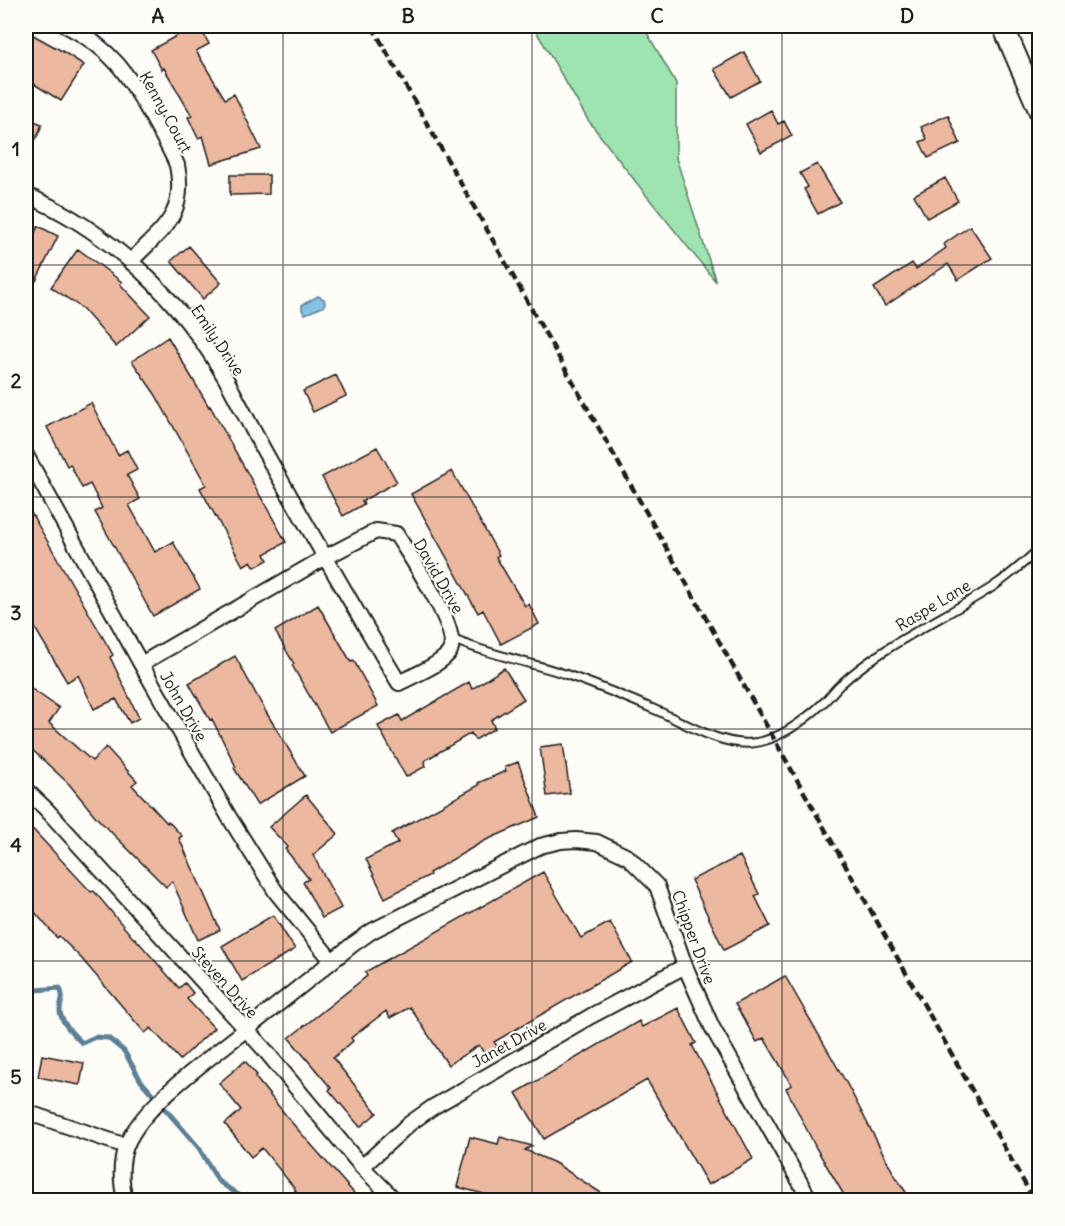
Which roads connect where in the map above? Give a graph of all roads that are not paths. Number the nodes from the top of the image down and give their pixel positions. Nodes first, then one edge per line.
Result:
1 (67, 26) edge
2 (1003, 26) edge
3 (1040, 112) edge
4 (26, 195) edge
5 (131, 261) junction
6 (26, 455) edge
7 (1040, 549) edge
8 (324, 558) junction
9 (452, 639) junction
10 (141, 664) junction
11 (26, 790) edge
12 (332, 961) junction
13 (685, 966) junction
14 (246, 1029) junction
15 (26, 1112) edge
16 (126, 1146) junction
17 (362, 1167) junction
18 (125, 1200) edge
19 (395, 1200) edge
20 (810, 1200) edge

1 - 5 street, Kenny Court
2 - 3 main road
4 - 5 street, Emily Drive
5 - 8 street, Emily Drive
6 - 10 street, John Drive
7 - 9 lane, Raspe Lane
8 - 9 street, David Drive
8 - 9 street, David Drive
8 - 10 street, David Drive
10 - 12 street, John Drive
11 - 14 street, Steven Drive
12 - 13 street, Chipper Drive
12 - 14 street, Chipper Drive
13 - 17 street, Janet Drive
13 - 20 street, Chipper Drive
14 - 16 street, Chipper Drive
14 - 17 street, Steven Drive
15 - 16 street
16 - 18 street
17 - 19 street, Steven Drive

